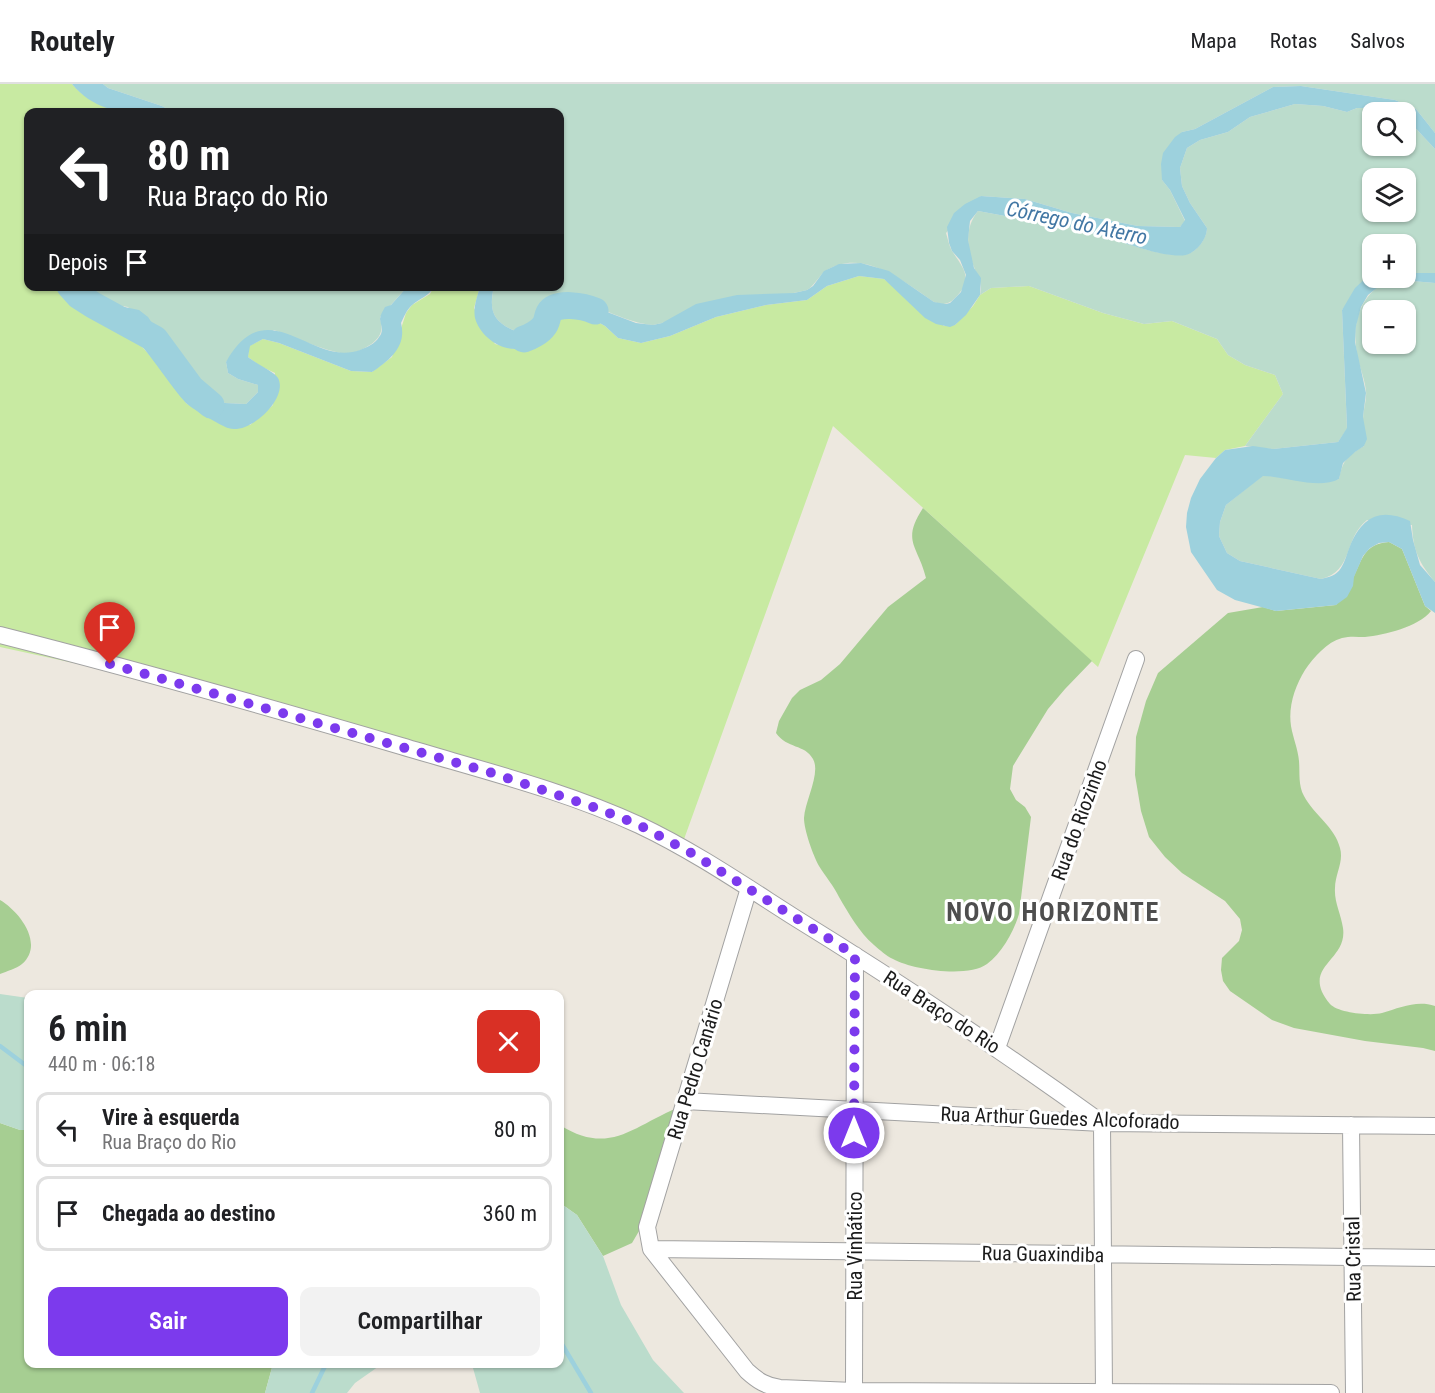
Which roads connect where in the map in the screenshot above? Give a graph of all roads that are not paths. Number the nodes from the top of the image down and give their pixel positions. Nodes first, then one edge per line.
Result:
1 (0, 635) edge
2 (1136, 659) dead end
3 (749, 888) junction
4 (855, 955) junction
5 (998, 1048) junction
6 (685, 1101) junction
7 (853, 1109) junction
8 (1102, 1123) junction
9 (1351, 1125) junction
10 (1435, 1126) edge
11 (651, 1249) junction
12 (855, 1250) junction
13 (1103, 1256) junction
14 (1354, 1256) junction
15 (1435, 1258) edge
16 (854, 1392) edge
17 (1104, 1392) edge
18 (1331, 1393) edge
19 (1354, 1393) edge

1 - 3 street, Rua Braço do Rio
2 - 5 street, Rua do Riozinho
3 - 4 street, Rua Braço do Rio
3 - 6 street, Rua Pedro Canário
4 - 5 street, Rua Braço do Rio
4 - 7 street, Rua Vinhático
5 - 8 street, Rua Braço do Rio
6 - 7 street, Rua Arthur Guedes Alcoforado
6 - 11 street, Rua Pedro Canário
7 - 8 street, Rua Arthur Guedes Alcoforado
7 - 12 street, Rua Vinhático
8 - 9 street, Rua Arthur Guedes Alcoforado
8 - 13 street
9 - 10 street, Rua Arthur Guedes Alcoforado
9 - 14 street, Rua Cristal
11 - 12 street, Rua Guaxindiba
11 - 16 street
12 - 13 street, Rua Guaxindiba
12 - 16 street, Rua Vinhático
13 - 14 street, Rua Guaxindiba
13 - 17 street
14 - 15 street, Rua Guaxindiba
14 - 19 street, Rua Cristal
16 - 17 street
17 - 18 street

